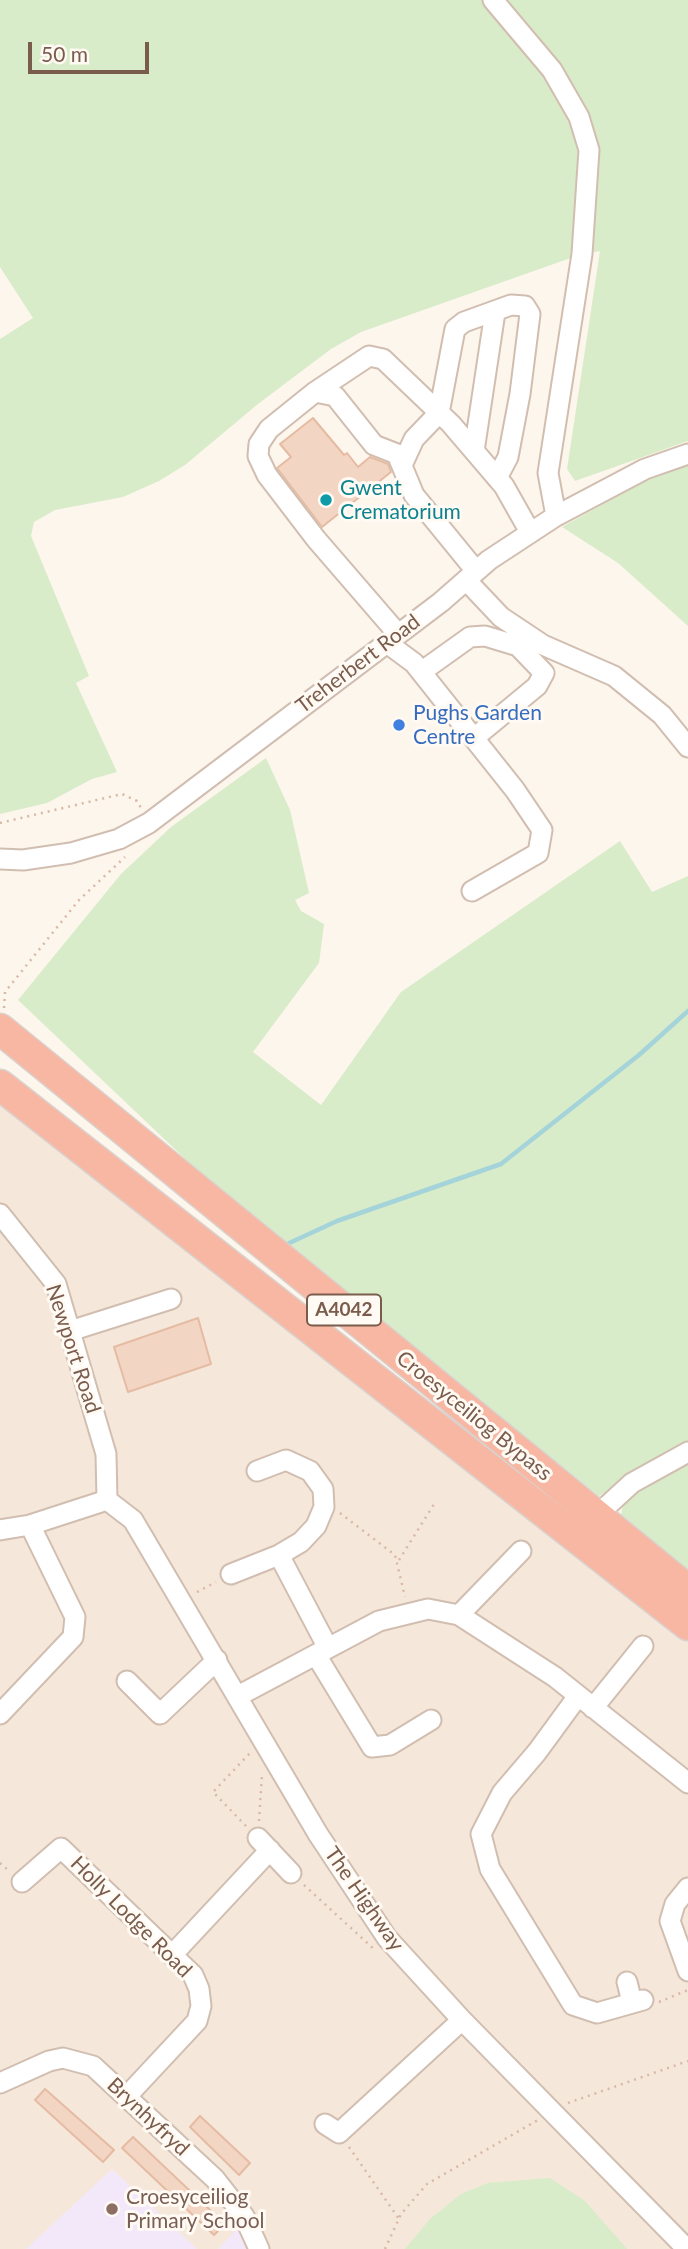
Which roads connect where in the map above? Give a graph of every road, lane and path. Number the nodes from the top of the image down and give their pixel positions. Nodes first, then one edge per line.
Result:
1 (493, 0) edge
2 (495, 312) junction
3 (315, 392) junction
4 (439, 412) junction
5 (474, 451) junction
6 (688, 454) edge
7 (403, 463) junction
8 (497, 478) junction
9 (556, 516) junction
10 (530, 533) junction
11 (471, 576) junction
12 (392, 639) junction
13 (421, 672) junction
14 (474, 738) junction
15 (688, 747) edge
16 (0, 823) edge
17 (149, 823) junction
18 (0, 859) edge
19 (23, 860) junction
20 (0, 872) edge
21 (472, 891) dead end
22 (2, 1020) edge
23 (0, 1085) edge
24 (0, 1214) edge
25 (171, 1299) dead end
26 (70, 1331) junction
27 (688, 1452) edge
28 (257, 1471) dead end
29 (107, 1500) junction
30 (436, 1501) dead end
31 (324, 1507) junction
32 (596, 1516) junction
33 (30, 1525) junction
34 (0, 1530) edge
35 (521, 1551) dead end
36 (279, 1555) junction
37 (398, 1561) junction
38 (231, 1574) joint
39 (688, 1590) edge
40 (181, 1600) junction
41 (409, 1614) junction
42 (459, 1615) junction
43 (688, 1625) edge
44 (643, 1646) dead end
45 (322, 1652) junction
46 (218, 1660) junction
47 (127, 1681) dead end
48 (238, 1696) junction
49 (586, 1702) junction
50 (0, 1714) edge
51 (431, 1720) dead end
52 (263, 1739) junction
53 (688, 1783) edge
54 (264, 1844) junction
55 (291, 1872) joint
56 (22, 1882) dead end
57 (688, 1888) edge
58 (390, 1941) junction
59 (172, 1955) junction
60 (688, 1971) edge
61 (627, 1982) dead end
62 (688, 1990) edge
63 (637, 2001) junction
64 (462, 2021) junction
65 (688, 2061) edge
66 (0, 2083) edge
67 (127, 2096) junction
68 (552, 2111) junction
69 (332, 2128) joint
70 (399, 2219) junction
71 (259, 2249) edge
72 (385, 2249) edge
73 (687, 2249) edge

1 - 9 street
2 - 4 street
2 - 5 street
2 - 8 street
3 - 4 street
3 - 7 street
3 - 12 street
4 - 5 street
4 - 7 street
5 - 8 street
6 - 9 street, Treherbert Road
7 - 11 street
8 - 10 street
9 - 10 street, Treherbert Road
10 - 11 street, Treherbert Road
11 - 12 street, Treherbert Road
11 - 15 street
12 - 13 street
12 - 17 street, Treherbert Road
13 - 14 street
13 - 14 street
14 - 21 street
16 - 17 path
17 - 19 street, Treherbert Road
17 - 22 path
18 - 19 street, Treherbert Road
19 - 20 street, Treherbert Road
22 - 32 highway, Croesyceiliog Bypass / A4042
23 - 43 highway, Croesyceiliog Bypass / A4042
24 - 26 street, Newport Road
25 - 26 street
26 - 29 street, Newport Road
27 - 32 street
28 - 31 street
29 - 33 street
29 - 40 street, The Highway
30 - 37 path
31 - 36 street
31 - 37 path
32 - 39 highway, Croesyceiliog Bypass / A4042
33 - 34 street
33 - 50 street
35 - 42 street
36 - 38 street
36 - 45 street
37 - 41 path
38 - 40 path
40 - 46 street, The Highway
41 - 42 street
41 - 45 street
42 - 49 street
44 - 49 street
45 - 48 street
45 - 51 street
46 - 47 street
46 - 48 street, The Highway
48 - 52 street, The Highway
49 - 53 street
49 - 63 street
52 - 54 path
52 - 54 path
52 - 58 street, The Highway
54 - 55 street
54 - 59 street
55 - 58 path
56 - 59 street, Holly Lodge Road
57 - 60 street
58 - 64 street, The Highway
59 - 67 street, Holly Lodge Road
61 - 63 street
62 - 63 path
64 - 68 street, The Highway
64 - 69 street
65 - 68 path
66 - 67 street, Brynhyfryd
67 - 71 street, Brynhyfryd
68 - 70 path
68 - 73 street, The Highway
69 - 70 path
70 - 72 path

